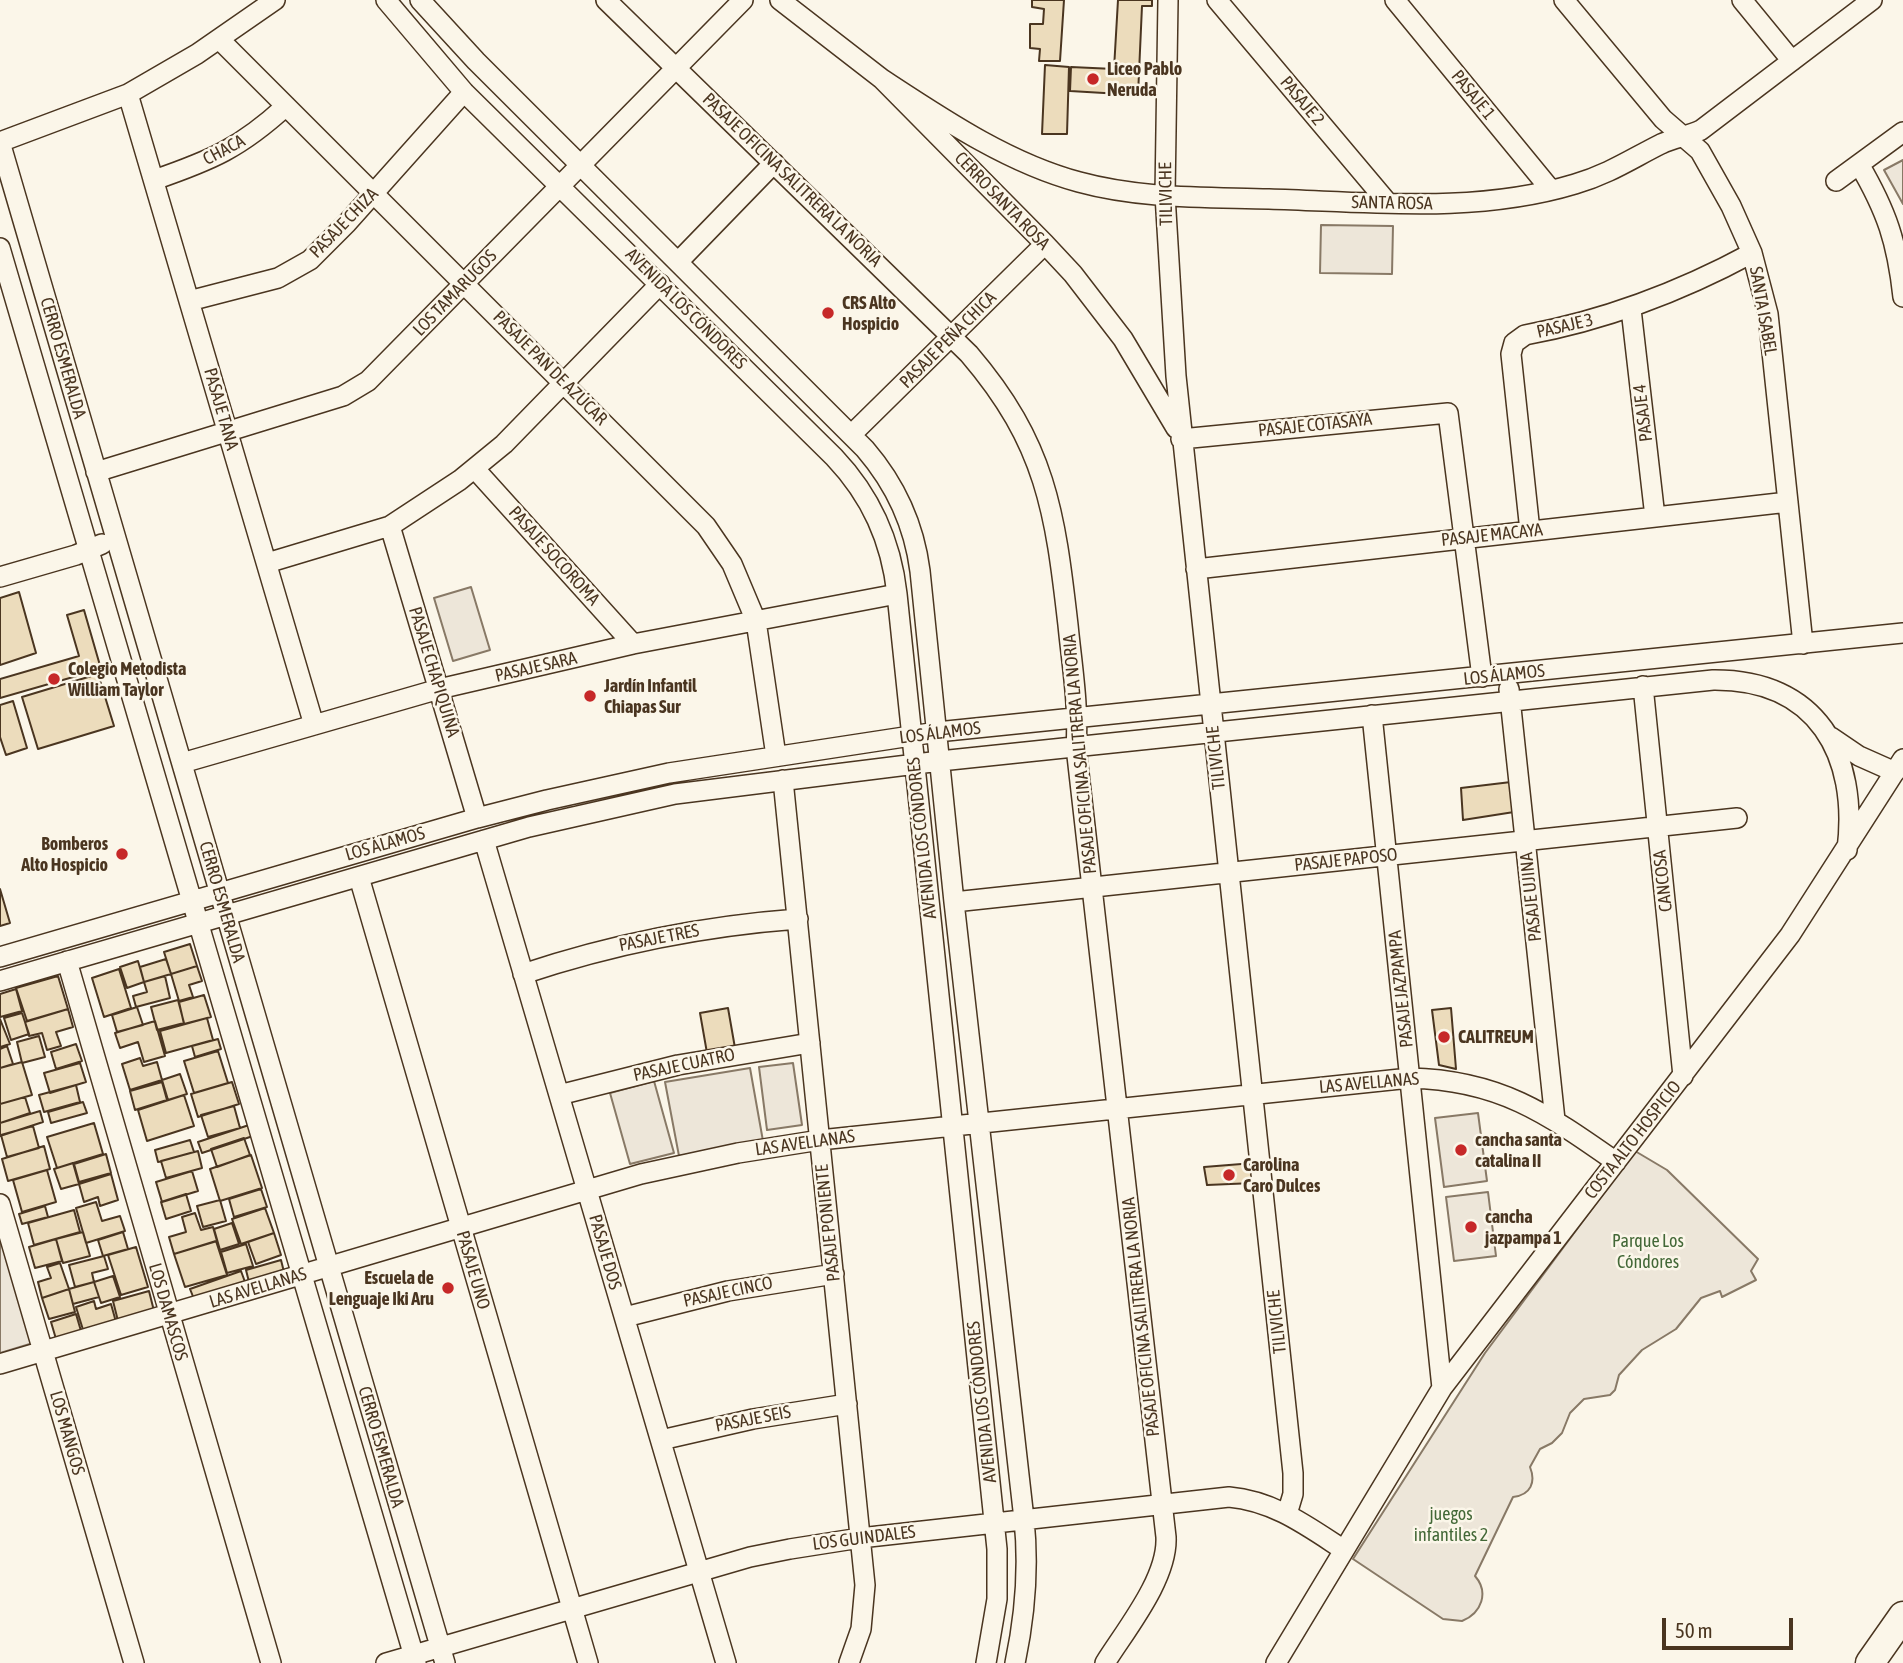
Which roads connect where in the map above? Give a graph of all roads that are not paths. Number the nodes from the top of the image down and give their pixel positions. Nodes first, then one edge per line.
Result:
1 (275, 0) edge
2 (386, 0) edge
3 (420, 0) edge
4 (606, 0) edge
5 (743, 0) edge
6 (780, 0) edge
7 (1168, 0) edge
8 (1217, 0) edge
9 (1395, 0) edge
10 (1564, 0) edge
11 (1742, 0) edge
12 (1872, 0) edge
13 (219, 38) junction
14 (1792, 61) junction
15 (676, 68) junction
16 (882, 79) junction
17 (464, 92) junction
18 (128, 94) junction
19 (286, 106) junction
20 (1903, 132) edge
21 (1684, 136) junction
22 (0, 142) edge
23 (774, 163) junction
24 (1859, 164) junction
25 (580, 166) junction
26 (154, 180) junction
27 (1836, 181) dead end
28 (560, 186) junction
29 (1551, 190) junction
30 (374, 193) junction
31 (1165, 195) junction
32 (1388, 203) junction
33 (1045, 244) junction
34 (0, 248) edge
35 (1752, 253) junction
36 (678, 262) junction
37 (464, 283) junction
38 (660, 284) junction
39 (1903, 297) edge
40 (189, 301) junction
41 (9, 308) edge
42 (1631, 309) junction
43 (952, 336) junction
44 (564, 383) junction
45 (228, 432) junction
46 (851, 435) junction
47 (57, 439) junction
48 (1181, 439) junction
49 (475, 469) junction
50 (96, 472) junction
51 (1788, 502) junction
52 (1655, 517) junction
53 (390, 526) junction
54 (1530, 531) junction
55 (116, 539) junction
56 (1466, 539) junction
57 (90, 548) junction
58 (267, 563) junction
59 (1196, 569) junction
60 (0, 577) edge
61 (897, 594) junction
62 (756, 621) junction
63 (1903, 633) edge
64 (634, 644) junction
65 (1803, 644) junction
66 (1508, 674) junction
67 (1482, 677) junction
68 (1643, 686) junction
69 (439, 689) junction
70 (1510, 701) junction
71 (1210, 705) junction
72 (1372, 715) junction
73 (1078, 718) junction
74 (314, 725) junction
75 (937, 732) junction
76 (1213, 733) junction
77 (911, 736) junction
78 (1830, 736) junction
79 (1076, 747) junction
80 (776, 756) junction
81 (940, 761) junction
82 (181, 763) junction
83 (915, 765) junction
84 (1899, 766) edge
85 (783, 780) junction
86 (189, 789) junction
87 (160, 797) junction
88 (477, 818) junction
89 (1737, 818) dead end
90 (198, 822) junction
91 (1657, 827) junction
92 (171, 832) junction
93 (484, 840) junction
94 (1525, 841) junction
95 (1847, 850) junction
96 (1387, 856) junction
97 (1228, 873) junction
98 (359, 877) junction
99 (1092, 887) junction
100 (219, 892) junction
101 (192, 901) junction
102 (954, 902) junction
103 (226, 915) junction
104 (797, 919) junction
105 (200, 923) junction
106 (0, 957) edge
107 (67, 961) junction
108 (523, 974) junction
109 (0, 981) edge
110 (810, 1043) junction
111 (1683, 1076) junction
112 (1410, 1078) junction
113 (559, 1095) junction
114 (1252, 1095) junction
115 (1117, 1109) junction
116 (1555, 1120) junction
117 (979, 1123) junction
118 (953, 1126) junction
119 (820, 1140) junction
120 (1616, 1162) junction
121 (587, 1190) junction
122 (0, 1204) edge
123 (461, 1227) junction
124 (329, 1267) junction
125 (303, 1274) junction
126 (834, 1274) junction
127 (169, 1314) junction
128 (625, 1317) junction
129 (43, 1351) junction
130 (0, 1364) edge
131 (1442, 1388) junction
132 (847, 1404) junction
133 (661, 1440) junction
134 (1162, 1504) junction
135 (1287, 1514) junction
136 (1024, 1519) junction
137 (995, 1523) junction
138 (860, 1538) junction
139 (1344, 1550) junction
140 (699, 1572) junction
141 (572, 1609) junction
142 (1903, 1616) edge
143 (442, 1655) edge
144 (415, 1659) edge
145 (134, 1663) edge
146 (271, 1663) edge
147 (386, 1663) edge
148 (587, 1663) edge
149 (726, 1663) edge
150 (849, 1663) edge
151 (986, 1663) edge
152 (1015, 1663) edge
153 (1105, 1663) edge
154 (1276, 1663) edge
155 (1870, 1663) edge

1 - 13 street
2 - 17 street, AVENIDA LOS CÓNDORES
3 - 25 street, AVENIDA LOS CÓNDORES
4 - 15 street, PASAJE OFICINA SALITRERA LA NORIA
5 - 15 street, LOS TAMARUGOS
6 - 16 street, CERRO SANTA ROSA
7 - 31 street, TILIVICHE
8 - 32 street, PASAJE 2
9 - 29 street, PASAJE 1
10 - 21 street, SANTA ISABEL
11 - 14 street
12 - 14 street, SANTA ROSA
13 - 18 street
13 - 19 street, PASAJE PAN DE AZÚCAR
14 - 21 street, SANTA ROSA
15 - 23 street, PASAJE OFICINA SALITRERA LA NORIA
15 - 25 street, LOS TAMARUGOS
16 - 31 street, SANTA ROSA
16 - 33 street, CERRO SANTA ROSA
17 - 28 street, AVENIDA LOS CÓNDORES
17 - 30 street, PASAJE CHIZA
18 - 22 street
18 - 26 street, PASAJE TANA
19 - 26 street, CHACA
19 - 30 street, PASAJE PAN DE AZÚCAR
20 - 24 street
21 - 29 street, SANTA ROSA
21 - 35 street, SANTA ISABEL
22 - 50 street, CERRO ESMERALDA
23 - 36 street
23 - 43 street, PASAJE OFICINA SALITRERA LA NORIA
24 - 27 street
24 - 39 street
25 - 28 street, LOS TAMARUGOS
25 - 36 street, AVENIDA LOS CÓNDORES
26 - 40 street, PASAJE TANA
28 - 37 street, LOS TAMARUGOS
28 - 38 street, AVENIDA LOS CÓNDORES
29 - 32 street, SANTA ROSA
30 - 37 street, PASAJE PAN DE AZÚCAR
30 - 40 street, PASAJE CHIZA
31 - 32 street, SANTA ROSA
31 - 48 street, TILIVICHE
33 - 43 street, PASAJE PEÑA CHICA
33 - 48 street, CERRO SANTA ROSA
34 - 41 street, CERRO ESMERALDA
35 - 42 street, PASAJE 3
35 - 51 street, SANTA ISABEL
36 - 46 street, AVENIDA LOS CÓNDORES
37 - 44 street, PASAJE PAN DE AZÚCAR
37 - 45 street, LOS TAMARUGOS
38 - 44 street
38 - 61 street, AVENIDA LOS CÓNDORES
40 - 45 street, PASAJE TANA
41 - 47 street, CERRO ESMERALDA
42 - 52 street, PASAJE 4
42 - 54 street, PASAJE 3
43 - 46 street, PASAJE PEÑA CHICA
43 - 73 street, PASAJE OFICINA SALITRERA LA NORIA
44 - 49 street
44 - 62 street, PASAJE PAN DE AZÚCAR
45 - 50 street, LOS TAMARUGOS
45 - 58 street, PASAJE TANA
46 - 75 street, AVENIDA LOS CÓNDORES
47 - 50 street
47 - 57 street, CERRO ESMERALDA
48 - 56 street, PASAJE COTASAYA
48 - 59 street, TILIVICHE
49 - 53 street
49 - 64 street, PASAJE SOCOROMA
50 - 55 street, CERRO ESMERALDA
51 - 52 street, PASAJE MACAYA
51 - 65 street, SANTA ISABEL
52 - 54 street, PASAJE MACAYA
53 - 58 street
53 - 69 street, PASAJE CHAPIQUIÑA
54 - 56 street, PASAJE MACAYA
55 - 57 street
55 - 82 street, CERRO ESMERALDA
56 - 59 street, PASAJE MACAYA
56 - 67 street
57 - 60 street
57 - 87 street, CERRO ESMERALDA
58 - 74 street, PASAJE TANA
59 - 71 street, TILIVICHE
61 - 62 street, PASAJE SARA
61 - 77 street, AVENIDA LOS CÓNDORES
62 - 64 street, PASAJE SARA
62 - 80 street, PASAJE PAN DE AZÚCAR
63 - 65 street, LOS ÁLAMOS
64 - 69 street, PASAJE SARA
65 - 66 street, LOS ÁLAMOS
66 - 67 street, LOS ÁLAMOS
66 - 70 street, PASAJE UJINA
67 - 71 street, LOS ÁLAMOS
68 - 70 street, LOS ÁLAMOS
68 - 78 street, LOS ÁLAMOS
68 - 91 street, CANCOSA
69 - 74 street, PASAJE SARA
69 - 88 street, PASAJE CHAPIQUIÑA
70 - 72 street, LOS ÁLAMOS
70 - 94 street, PASAJE UJINA
71 - 73 street, LOS ÁLAMOS
71 - 76 street, TILIVICHE
72 - 76 street, LOS ÁLAMOS
72 - 96 street, PASAJE JAZPAMPA
73 - 75 street, LOS ÁLAMOS
73 - 79 street, PASAJE OFICINA SALITRERA LA NORIA
74 - 82 street, PASAJE SARA
75 - 77 street, LOS ÁLAMOS
75 - 81 street, AVENIDA LOS CÓNDORES
76 - 79 street, LOS ÁLAMOS
76 - 97 street, TILIVICHE
77 - 80 street, LOS ÁLAMOS
77 - 83 street, AVENIDA LOS CÓNDORES
78 - 84 street, LOS ÁLAMOS
78 - 95 street, LOS ÁLAMOS
79 - 81 street, LOS ÁLAMOS
79 - 99 street, PASAJE OFICINA SALITRERA LA NORIA
80 - 88 street, LOS ÁLAMOS
81 - 83 street, LOS ÁLAMOS
81 - 102 street, AVENIDA LOS CÓNDORES
82 - 86 street, CERRO ESMERALDA
83 - 85 street, LOS ÁLAMOS
83 - 118 street, AVENIDA LOS CÓNDORES
84 - 95 street, COSTA ALTO HOSPICIO
85 - 93 street, LOS ÁLAMOS
85 - 104 street, PASAJE PONIENTE
86 - 87 street
86 - 90 street, CERRO ESMERALDA
87 - 92 street, CERRO ESMERALDA
88 - 100 street, LOS ÁLAMOS
89 - 91 street, PASAJE PAPOSO
90 - 92 street
90 - 100 street, CERRO ESMERALDA
91 - 94 street, PASAJE PAPOSO
91 - 111 street, CANCOSA
92 - 101 street, CERRO ESMERALDA
93 - 98 street, LOS ÁLAMOS
93 - 108 street, PASAJE DOS
94 - 96 street, PASAJE PAPOSO
94 - 116 street, PASAJE UJINA
95 - 111 street, COSTA ALTO HOSPICIO
96 - 97 street, PASAJE PAPOSO
96 - 112 street, PASAJE JAZPAMPA
97 - 99 street, PASAJE PAPOSO
97 - 114 street, TILIVICHE
98 - 103 street, LOS ÁLAMOS
98 - 123 street, PASAJE UNO
99 - 102 street, PASAJE PAPOSO
99 - 115 street, PASAJE OFICINA SALITRERA LA NORIA
100 - 101 street, LOS ÁLAMOS
100 - 103 street, CERRO ESMERALDA
101 - 105 street, CERRO ESMERALDA
101 - 106 street, LOS ÁLAMOS
102 - 117 street, AVENIDA LOS CÓNDORES
103 - 105 street, LOS ÁLAMOS
103 - 124 street, CERRO ESMERALDA
104 - 108 street, PASAJE TRES
104 - 110 street, PASAJE PONIENTE
105 - 107 street, LOS ÁLAMOS
105 - 125 street, CERRO ESMERALDA
107 - 109 street, LOS ÁLAMOS
107 - 127 street, LOS DAMASCOS
108 - 113 street, PASAJE DOS
110 - 113 street, PASAJE CUATRO
110 - 119 street, PASAJE PONIENTE
111 - 120 street, COSTA ALTO HOSPICIO
112 - 114 street, LAS AVELLANAS
112 - 116 street, LAS AVELLANAS
112 - 131 street, PASAJE JAZPAMPA
113 - 121 street, PASAJE DOS
114 - 115 street, LAS AVELLANAS
114 - 135 street, TILIVICHE
115 - 117 street, LAS AVELLANAS
115 - 134 street, PASAJE OFICINA SALITRERA LA NORIA
116 - 120 street, LAS AVELLANAS
117 - 118 street, LAS AVELLANAS
117 - 136 street, AVENIDA LOS CÓNDORES
118 - 119 street, LAS AVELLANAS
118 - 137 street, AVENIDA LOS CÓNDORES
119 - 121 street, LAS AVELLANAS
119 - 126 street, PASAJE PONIENTE
120 - 131 street, COSTA ALTO HOSPICIO
121 - 123 street, LAS AVELLANAS
121 - 128 street, PASAJE DOS
122 - 129 street, LOS MANGOS
123 - 124 street, LAS AVELLANAS
123 - 141 street, PASAJE UNO
124 - 125 street, LAS AVELLANAS
124 - 143 street, CERRO ESMERALDA
125 - 127 street, LAS AVELLANAS
125 - 144 street, CERRO ESMERALDA
126 - 128 street, PASAJE CINCO
126 - 132 street, PASAJE PONIENTE
127 - 129 street, LAS AVELLANAS
127 - 146 street, LOS DAMASCOS
128 - 133 street, PASAJE DOS
129 - 130 street, LAS AVELLANAS
129 - 145 street, LOS MANGOS
131 - 139 street, COSTA ALTO HOSPICIO
132 - 133 street, PASAJE SEIS
132 - 138 street, PASAJE PONIENTE
133 - 140 street, PASAJE DOS
134 - 135 street, LOS GUINDALES
134 - 136 street, LOS GUINDALES
134 - 153 street, PASAJE OFICINA SALITRERA LA NORIA
135 - 139 street, LOS GUINDALES
136 - 137 street, LOS GUINDALES
136 - 152 street, AVENIDA LOS CÓNDORES
137 - 138 street, LOS GUINDALES
137 - 151 street, AVENIDA LOS CÓNDORES
138 - 140 street, LOS GUINDALES
138 - 150 street, PASAJE PONIENTE
139 - 154 street, COSTA ALTO HOSPICIO
140 - 141 street, LOS GUINDALES
140 - 149 street, PASAJE DOS
141 - 143 street, LOS GUINDALES
141 - 148 street, PASAJE UNO
142 - 155 highway
143 - 144 street, LOS GUINDALES
144 - 147 street, LOS GUINDALES

